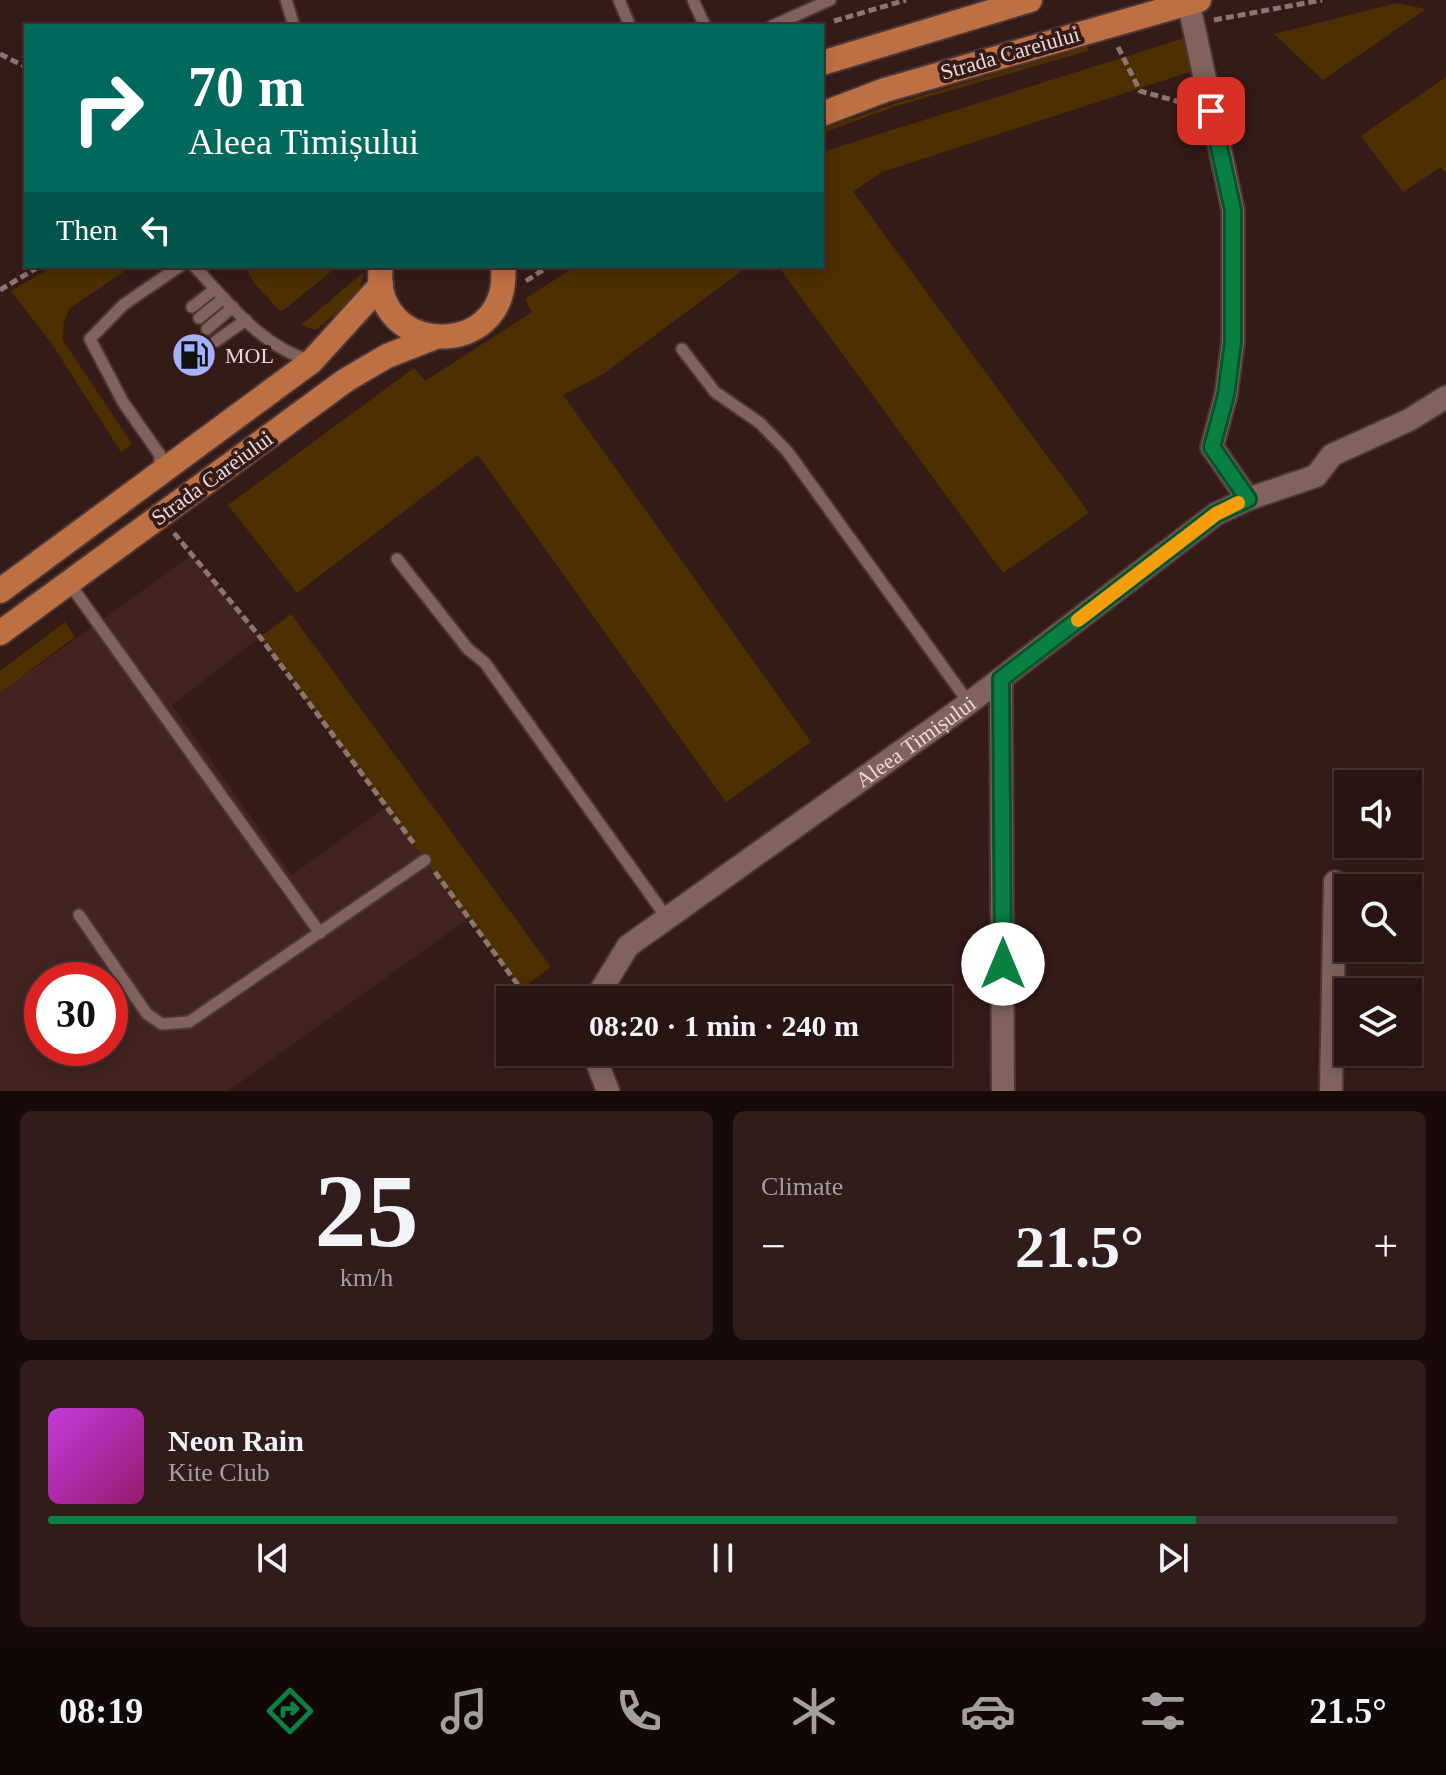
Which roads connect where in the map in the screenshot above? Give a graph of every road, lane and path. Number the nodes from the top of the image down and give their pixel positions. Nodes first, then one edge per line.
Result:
1 (286, 0) edge
2 (619, 0) edge
3 (693, 0) edge
4 (830, 0) edge
5 (906, 0) edge
6 (1030, 0) edge
7 (1322, 0) edge
8 (1192, 7) edge
9 (293, 24) edge
10 (629, 24) edge
11 (704, 24) edge
12 (776, 24) edge
13 (824, 24) dead end
14 (1117, 46) dead end
15 (0, 54) edge
16 (824, 62) edge
17 (24, 66) edge
18 (1211, 111) junction
19 (824, 113) edge
20 (37, 268) edge
21 (177, 268) edge
22 (196, 268) edge
23 (508, 270) edge
24 (381, 276) edge
25 (215, 289) junction
26 (0, 290) edge
27 (229, 303) junction
28 (246, 320) junction
29 (207, 329) dead end
30 (433, 338) junction
31 (216, 341) dead end
32 (682, 349) dead end
33 (312, 361) junction
34 (1446, 397) edge
35 (159, 475) junction
36 (1248, 499) junction
37 (177, 537) dead end
38 (397, 559) dead end
39 (69, 583) junction
40 (0, 591) edge
41 (0, 633) edge
42 (1001, 679) junction
43 (969, 703) junction
44 (425, 860) junction
45 (79, 915) dead end
46 (667, 918) junction
47 (320, 933) junction
48 (1334, 934) edge
49 (519, 986) edge
50 (604, 986) edge
51 (598, 1066) edge
52 (608, 1091) edge
53 (1003, 1091) edge
54 (1331, 1091) edge

1 - 9 lane
2 - 10 lane
3 - 11 lane
4 - 12 lane
5 - 13 path
6 - 16 main road, Strada Careiului
7 - 8 path
8 - 18 street
8 - 19 main road, Strada Careiului
14 - 18 path
15 - 17 path
18 - 36 street
20 - 26 path
21 - 35 lane
22 - 25 lane
23 - 30 main road, Strada Careiului
24 - 30 main road
24 - 33 main road, Strada Careiului
25 - 27 lane
25 - 27 lane
27 - 28 lane
27 - 29 lane
28 - 31 lane
28 - 33 lane
30 - 39 main road, Strada Careiului
32 - 43 lane
33 - 35 main road, Strada Careiului
34 - 36 street, Aleea Timișului
35 - 40 main road, Strada Careiului
36 - 42 street, Aleea Timișului
37 - 44 path
38 - 46 lane
39 - 41 main road, Strada Careiului
39 - 47 lane
42 - 43 street, Aleea Timișului
42 - 53 street
43 - 46 street, Aleea Timișului
44 - 47 lane
44 - 49 path
45 - 47 lane
46 - 50 street, Aleea Timișului
48 - 54 street
51 - 52 street

